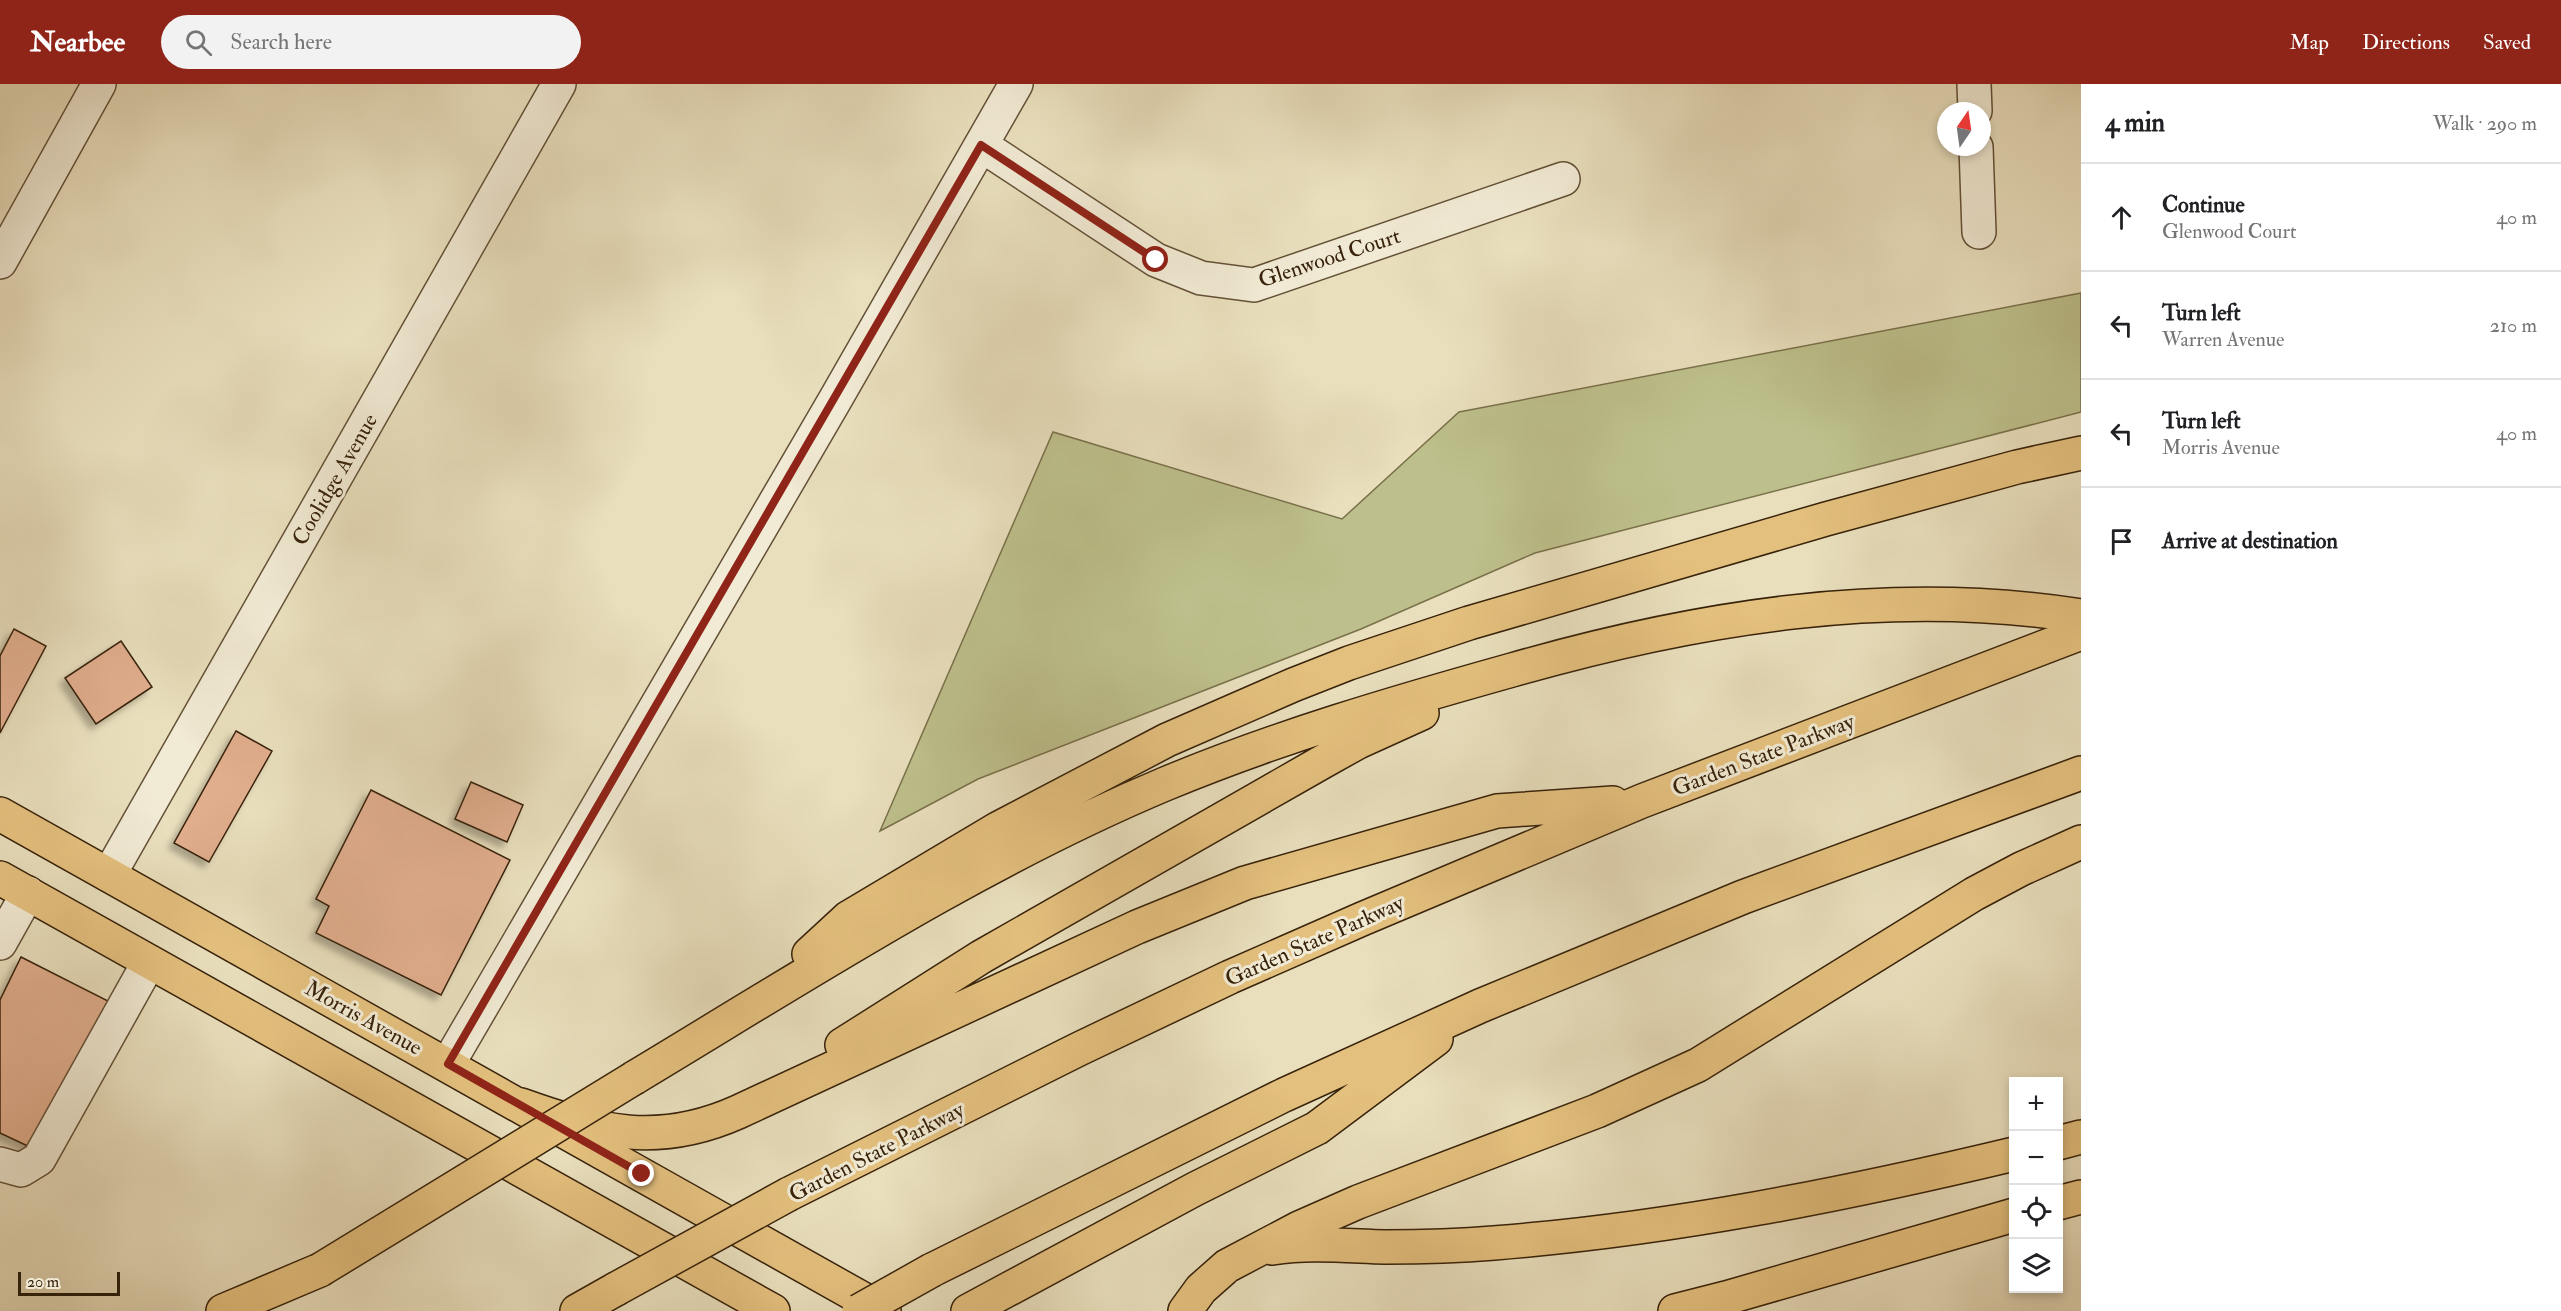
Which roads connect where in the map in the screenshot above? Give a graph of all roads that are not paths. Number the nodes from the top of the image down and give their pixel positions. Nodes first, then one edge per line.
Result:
1 (99, 84) edge
2 (559, 84) edge
3 (1016, 84) edge
4 (1974, 84) edge
5 (1975, 102) edge
6 (981, 145) junction
7 (1976, 156) edge
8 (1563, 179) dead end
9 (1978, 231) dead end
10 (0, 262) edge
11 (2081, 453) edge
12 (2081, 616) edge
13 (2081, 633) edge
14 (1530, 664) junction
15 (2081, 773) edge
16 (1642, 801) junction
17 (0, 814) edge
18 (2081, 842) edge
19 (109, 875) junction
20 (14, 886) edge
21 (0, 943) edge
22 (149, 962) junction
23 (1480, 1006) junction
24 (752, 1007) junction
25 (448, 1064) junction
26 (521, 1105) junction
27 (738, 1112) junction
28 (2081, 1137) edge
29 (2063, 1142) edge
30 (2009, 1155) edge
31 (0, 1164) edge
32 (2081, 1197) edge
33 (2063, 1202) edge
34 (2009, 1216) edge
35 (1244, 1256) junction
36 (320, 1270) junction
37 (1782, 1282) junction
38 (975, 1307) edge
39 (223, 1311) edge
40 (254, 1311) edge
41 (274, 1311) edge
42 (577, 1311) edge
43 (772, 1311) edge
44 (859, 1311) edge
45 (884, 1311) edge
46 (1185, 1311) edge
47 (1675, 1311) edge
48 (1708, 1311) edge

1 - 10 street
2 - 19 street, Coolidge Avenue
3 - 6 street
4 - 5 street
6 - 8 street, Glenwood Court
6 - 25 street
7 - 9 street
11 - 24 main road
12 - 14 main road
13 - 16 main road, Garden State Parkway
14 - 24 main road
14 - 27 main road
15 - 23 main road
16 - 27 main road
16 - 42 main road, Garden State Parkway, bridge
17 - 19 main road, Morris Avenue
18 - 35 main road
19 - 25 main road, Morris Avenue
20 - 21 street
20 - 22 main road
22 - 31 street
22 - 43 main road
23 - 38 main road
23 - 44 main road, bridge
24 - 36 main road, bridge
25 - 26 main road, Morris Avenue
26 - 27 main road
26 - 45 main road, Morris Avenue
28 - 29 main road
30 - 35 main road
32 - 33 main road
34 - 37 main road
35 - 46 main road
36 - 39 main road
36 - 40 main road
36 - 41 main road
37 - 47 main road
37 - 48 main road

